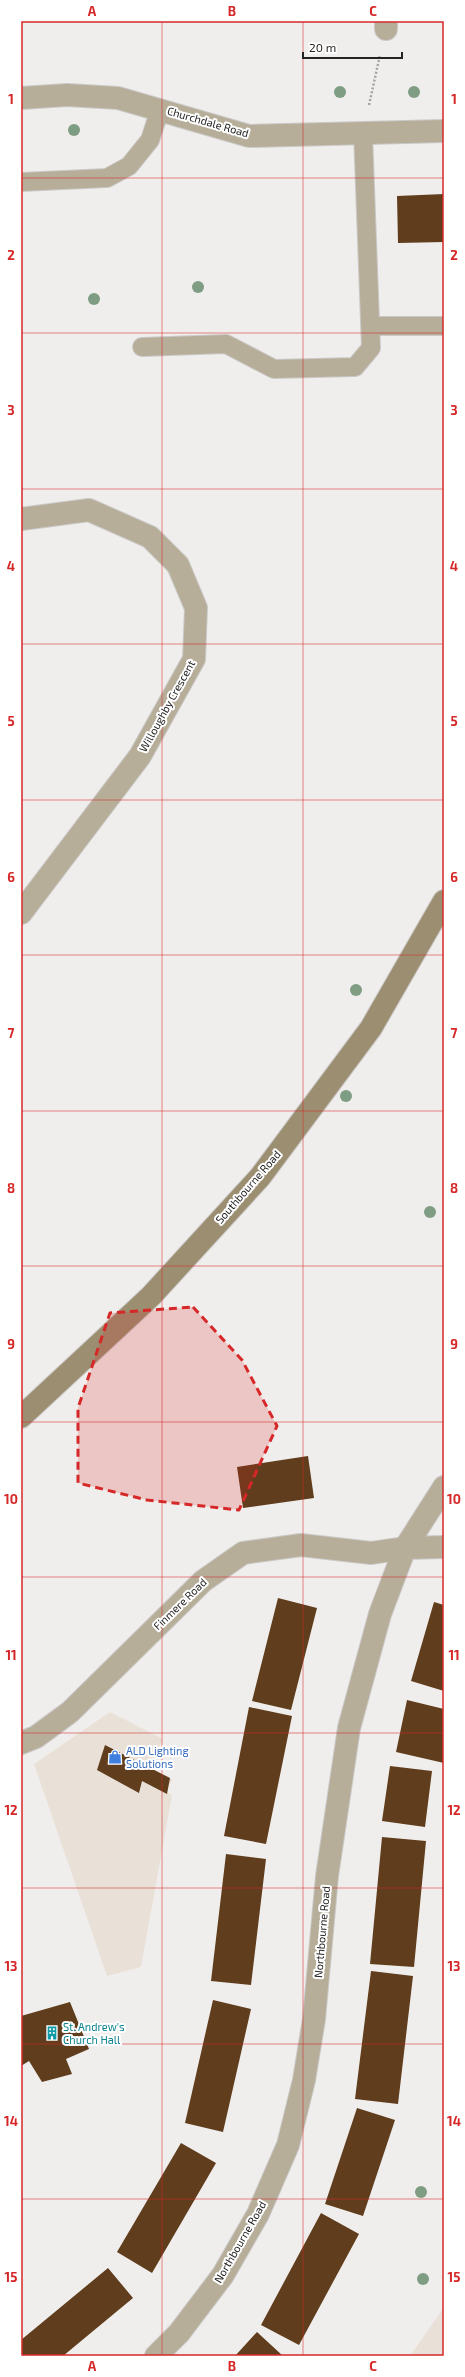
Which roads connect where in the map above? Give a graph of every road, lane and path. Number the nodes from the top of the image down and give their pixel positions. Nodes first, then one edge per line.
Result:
1 (386, 25) edge
2 (21, 98) edge
3 (160, 109) junction
4 (444, 131) edge
5 (363, 133) junction
6 (21, 182) edge
7 (372, 326) junction
8 (444, 326) edge
9 (142, 347) dead end
10 (21, 519) edge
11 (444, 901) edge
12 (21, 913) edge
13 (21, 1417) edge
14 (444, 1487) edge
15 (444, 1547) edge
16 (405, 1548) junction
17 (21, 1743) edge
18 (156, 2356) edge

1 - 5 path
2 - 3 street, Churchdale Road
3 - 5 street, Churchdale Road
3 - 6 lane
4 - 5 street, Churchdale Road
5 - 7 lane
7 - 8 lane
7 - 9 lane
10 - 12 street, Willoughby Crescent
11 - 13 street, Southbourne Road
14 - 16 street, Northbourne Road
15 - 16 street, Finmere Road
16 - 17 street, Finmere Road
16 - 18 street, Northbourne Road

